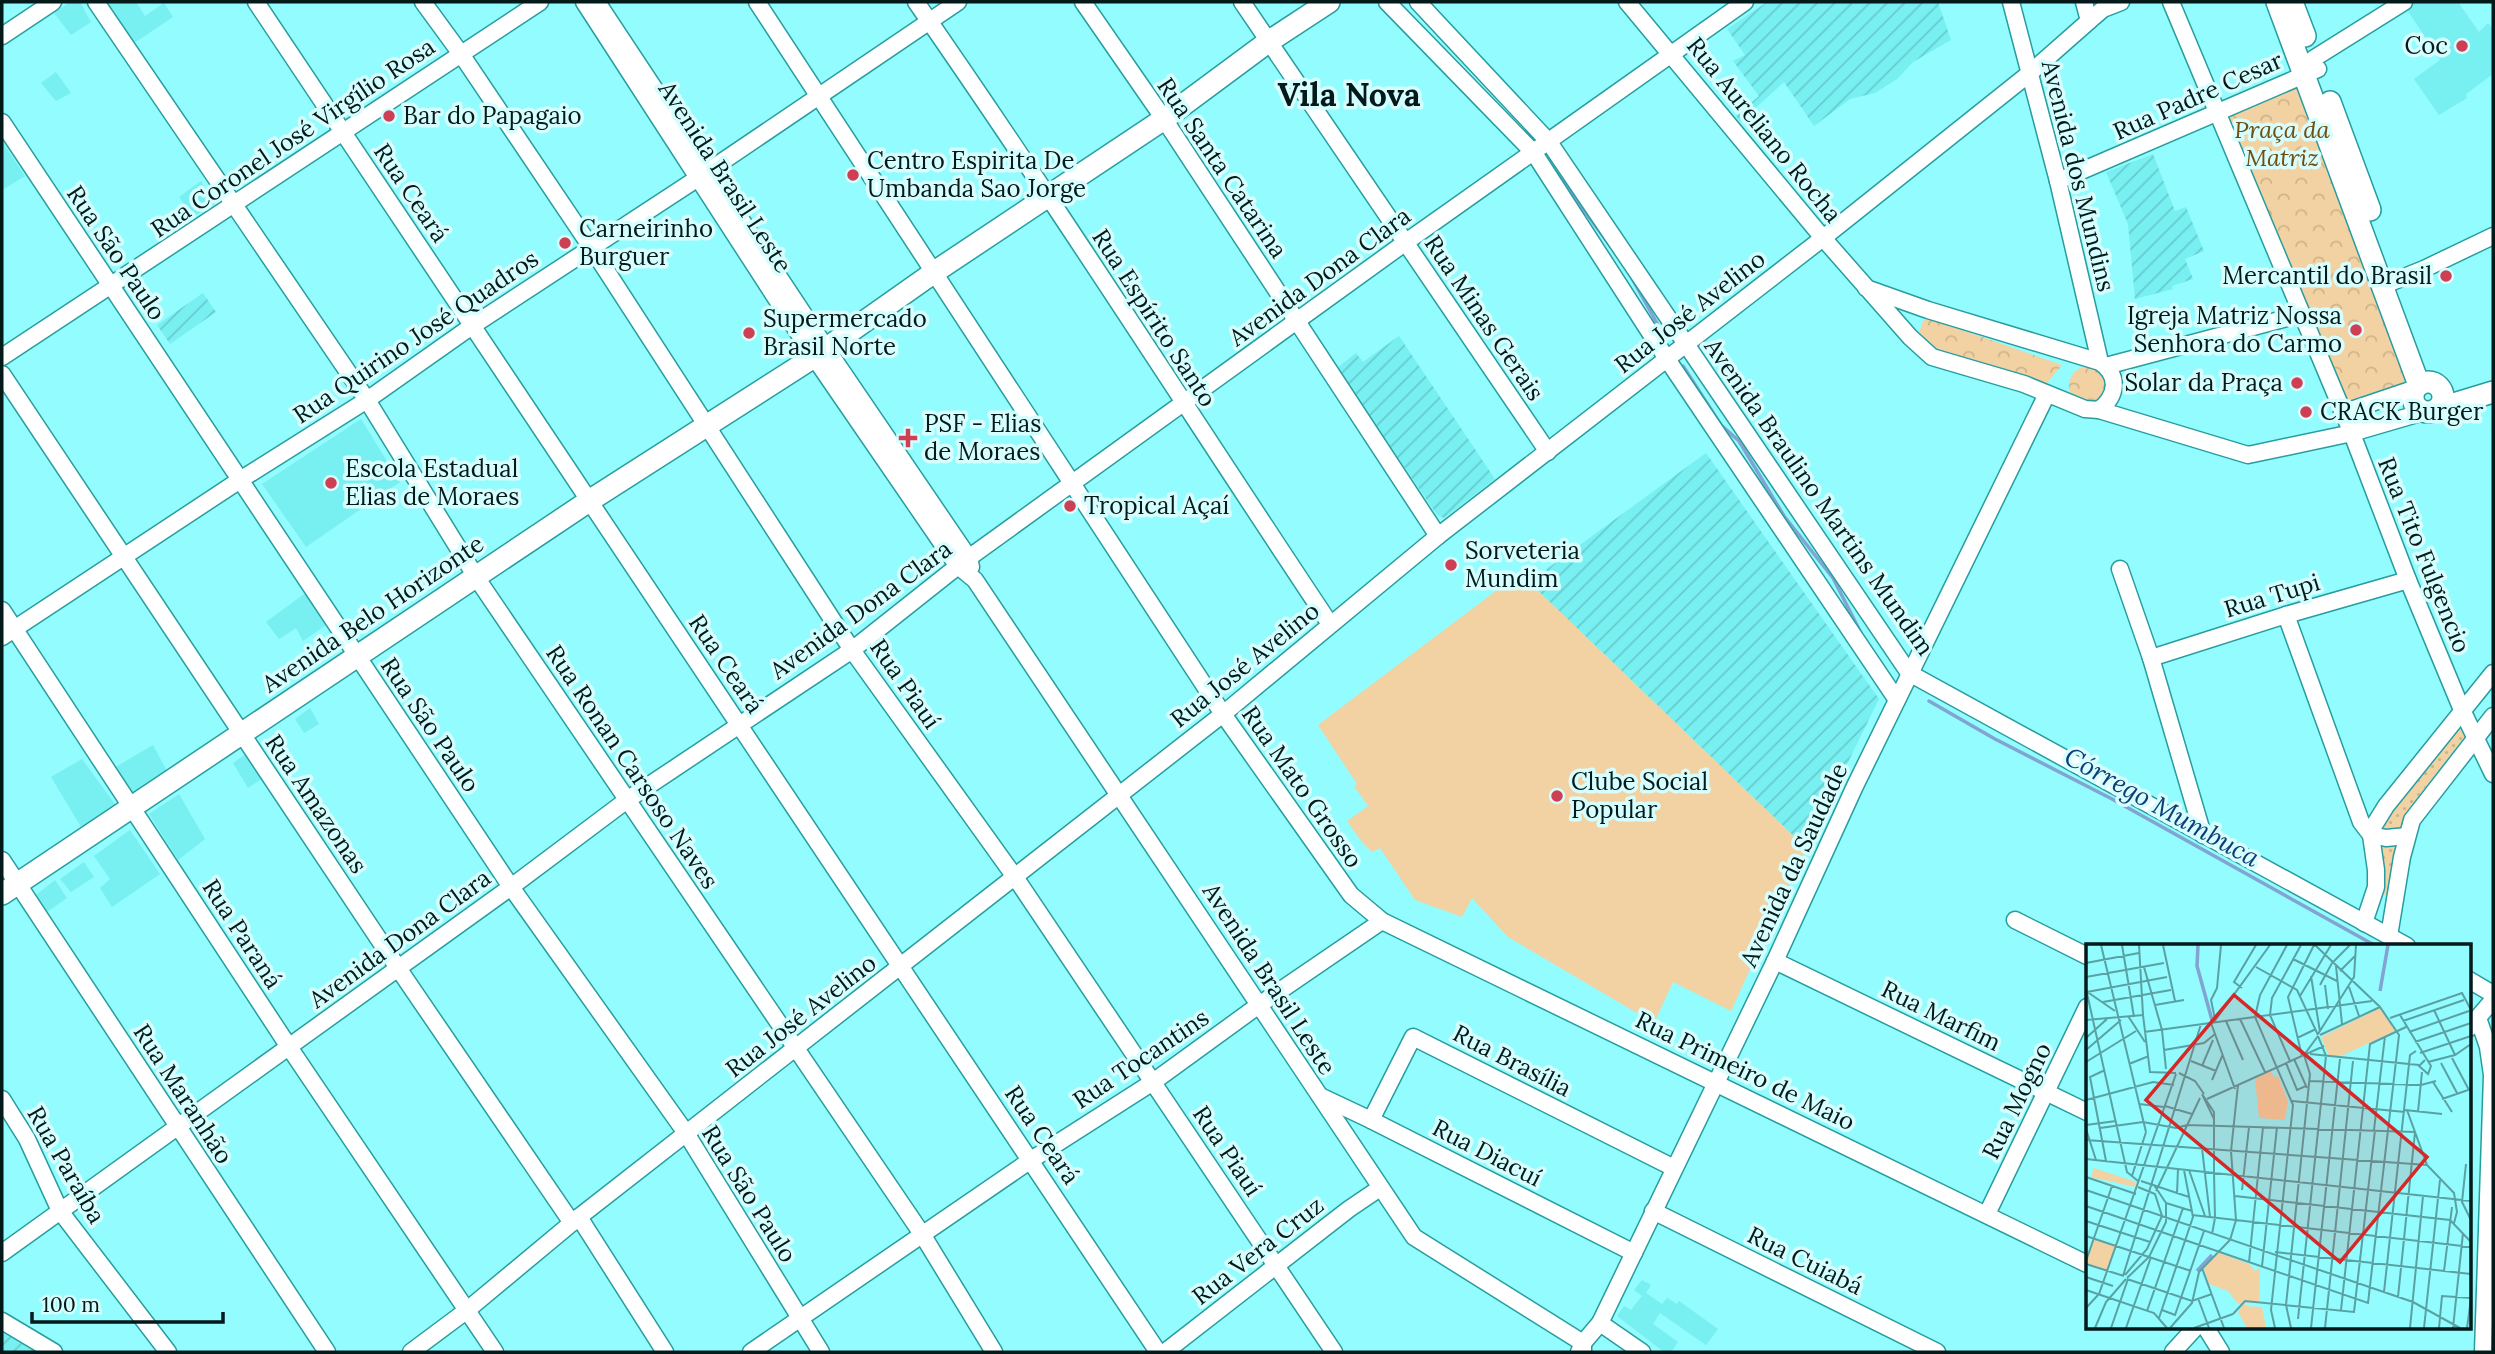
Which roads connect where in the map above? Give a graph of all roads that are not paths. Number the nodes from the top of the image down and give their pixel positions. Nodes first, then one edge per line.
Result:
1 (53, 2) edge
2 (96, 2) edge
3 (256, 2) edge
4 (423, 2) edge
5 (540, 2) edge
6 (584, 2) edge
7 (597, 2) edge
8 (757, 2) edge
9 (916, 2) edge
10 (958, 2) edge
11 (1083, 2) edge
12 (1242, 2) edge
13 (1329, 2) edge
14 (1387, 2) edge
15 (1418, 2) edge
16 (1627, 2) edge
17 (1745, 2) edge
18 (2011, 2) edge
19 (2084, 2) edge
20 (2121, 2) edge
21 (2171, 2) edge
22 (2277, 2) edge
23 (2292, 2) edge
24 (2404, 2) edge
25 (930, 22) junction
26 (2089, 22) junction
27 (2, 36) edge
28 (1268, 42) junction
29 (461, 54) junction
30 (1672, 54) junction
31 (2312, 68) junction
32 (2030, 73) junction
33 (818, 95) junction
34 (2217, 114) junction
35 (1164, 118) junction
36 (2, 122) edge
37 (344, 132) junction
38 (1549, 142) junction
39 (1534, 153) junction
40 (704, 174) junction
41 (2058, 181) junction
42 (1048, 195) junction
43 (234, 206) junction
44 (2493, 236) edge
45 (1822, 238) junction
46 (1406, 242) junction
47 (591, 247) junction
48 (936, 271) junction
49 (2388, 283) junction
50 (111, 286) junction
51 (1866, 288) junction
52 (1928, 310) junction
53 (2302, 314) junction
54 (1297, 323) junction
55 (472, 326) junction
56 (1910, 337) junction
57 (1685, 344) junction
58 (820, 352) junction
59 (2, 357) edge
60 (1667, 359) junction
61 (2103, 364) junction
62 (2, 374) edge
63 (2493, 380) edge
64 (2493, 392) edge
65 (2047, 394) junction
66 (2428, 395) junction
67 (367, 400) junction
68 (1183, 405) junction
69 (2099, 410) junction
70 (2342, 413) junction
71 (705, 425) junction
72 (2352, 433) junction
73 (1548, 452) junction
74 (240, 480) junction
75 (1074, 484) junction
76 (589, 500) junction
77 (1438, 536) junction
78 (123, 556) junction
79 (964, 562) junction
80 (2120, 569) dead end
81 (476, 577) junction
82 (2408, 580) junction
83 (2, 610) edge
84 (2286, 615) junction
85 (1331, 624) junction
86 (8, 633) edge
87 (852, 650) junction
88 (357, 656) junction
89 (2151, 658) junction
90 (2493, 673) edge
91 (1908, 675) junction
92 (1899, 696) junction
93 (2462, 710) junction
94 (1223, 714) junction
95 (2493, 716) edge
96 (739, 724) junction
97 (241, 733) junction
98 (2476, 736) junction
99 (2493, 774) edge
100 (1119, 794) junction
101 (627, 800) junction
102 (131, 807) junction
103 (2203, 835) junction
104 (2371, 835) junction
105 (2407, 836) junction
106 (2, 860) edge
107 (1015, 877) junction
108 (511, 887) junction
109 (9, 889) edge
110 (2015, 920) dead end
111 (1382, 921) junction
112 (2364, 923) junction
113 (2389, 936) junction
114 (2403, 944) edge
115 (2086, 956) edge
116 (1775, 961) junction
117 (901, 967) junction
118 (398, 968) junction
119 (2470, 981) edge
120 (2493, 994) edge
121 (2493, 1000) edge
122 (1259, 1005) junction
123 (2086, 1009) edge
124 (2473, 1023) edge
125 (2491, 1046) edge
126 (289, 1047) junction
127 (796, 1047) junction
128 (1153, 1082) junction
129 (1717, 1082) junction
130 (2047, 1092) junction
131 (1318, 1095) junction
132 (2, 1099) edge
133 (2086, 1112) edge
134 (1371, 1119) junction
135 (178, 1127) junction
136 (686, 1133) junction
137 (1031, 1160) junction
138 (1674, 1168) junction
139 (1380, 1188) junction
140 (60, 1211) junction
141 (1654, 1211) junction
142 (1987, 1214) junction
143 (575, 1220) junction
144 (922, 1234) junction
145 (1634, 1252) junction
146 (2, 1253) edge
147 (2086, 1264) edge
148 (1276, 1266) junction
149 (466, 1311) junction
150 (799, 1318) junction
151 (2, 1321) edge
152 (1600, 1323) junction
153 (2193, 1330) edge
154 (2207, 1330) edge
155 (1582, 1349) edge
156 (54, 1352) edge
157 (168, 1352) edge
158 (327, 1352) edge
159 (411, 1352) edge
160 (495, 1352) edge
161 (665, 1352) edge
162 (751, 1352) edge
163 (821, 1352) edge
164 (994, 1352) edge
165 (1158, 1352) edge
166 (1165, 1352) edge
167 (1334, 1352) edge
168 (1642, 1352) edge
169 (1937, 1352) edge
170 (2173, 1352) edge
171 (2221, 1352) edge
172 (2483, 1352) edge

1 - 27 street
2 - 43 street, Rua Ronan Carsoso Naves
3 - 37 street, Rua Ceará
4 - 29 street, Rua Piauí
5 - 29 street, Rua Coronel José Virgílio Rosa
6 - 40 street, Avenida Brasil Leste
7 - 40 street, Avenida Brasil Leste
8 - 33 street, Rua Mato Grosso
9 - 25 street, Rua Espírito Santo
10 - 25 street, Rua Quirino José Quadros
11 - 35 street, Rua Santa Catarina
12 - 28 street, Rua Minas Gerais
13 - 28 street, Avenida Belo Horizonte
14 - 39 street, Avenida Braulino Martins Mundim
15 - 38 street, Avenida Braulino Martins Mundim
16 - 30 street, Rua Aureliano Rocha
17 - 30 street, Avenida Dona Clara
18 - 32 street, Avenida dos Mundins
19 - 26 street
20 - 26 street, Rua José Avelino
21 - 34 street, Rua Tito Fulgencio
22 - 31 street
23 - 31 street
24 - 31 street, Rua Padre Cesar
25 - 33 street, Rua Quirino José Quadros
25 - 42 street, Rua Espírito Santo
26 - 32 street, Rua José Avelino
28 - 35 street, Avenida Belo Horizonte
28 - 46 street, Rua Minas Gerais
29 - 37 street, Rua Coronel José Virgílio Rosa
29 - 47 street, Rua Piauí
30 - 38 street, Avenida Dona Clara
30 - 45 street, Rua Aureliano Rocha
31 - 34 street, Rua Padre Cesar
31 - 49 street
32 - 41 street, Avenida dos Mundins
32 - 45 street, Rua José Avelino
33 - 40 street, Rua Quirino José Quadros
33 - 48 street, Rua Mato Grosso
34 - 41 street, Rua Padre Cesar
34 - 53 street, Rua Tito Fulgencio
35 - 42 street, Avenida Belo Horizonte
35 - 54 street, Rua Santa Catarina
36 - 50 street, Rua São Paulo
37 - 43 street, Rua Coronel José Virgílio Rosa
37 - 55 street, Rua Ceará
38 - 39 street, Avenida Dona Clara
38 - 57 street, Avenida Braulino Martins Mundim
39 - 46 street, Avenida Dona Clara
39 - 60 street, Avenida Braulino Martins Mundim
40 - 47 street, Rua Quirino José Quadros
40 - 58 street, Avenida Brasil Leste
41 - 61 street, Avenida dos Mundins
42 - 48 street, Avenida Belo Horizonte
42 - 68 street, Rua Espírito Santo
43 - 50 street, Rua Coronel José Virgílio Rosa
43 - 67 street, Rua Ronan Carsoso Naves
44 - 49 street
45 - 51 street, Rua Aureliano Rocha
45 - 57 street, Rua José Avelino
46 - 54 street, Avenida Dona Clara
46 - 73 street, Rua Minas Gerais
47 - 55 street, Rua Quirino José Quadros
47 - 71 street, Rua Piauí
48 - 58 street, Avenida Belo Horizonte
48 - 75 street, Rua Mato Grosso
49 - 66 street
50 - 59 street, Rua Coronel José Virgílio Rosa
50 - 74 street, Rua São Paulo
51 - 52 street
51 - 56 street, Rua Aureliano Rocha
52 - 56 street
52 - 61 street
53 - 61 street
53 - 70 street, Rua Tito Fulgencio
54 - 68 street, Avenida Dona Clara
54 - 77 street, Rua Santa Catarina
55 - 67 street, Rua Quirino José Quadros
55 - 76 street, Rua Ceará
56 - 65 street, Rua Aureliano Rocha
57 - 60 street, Rua José Avelino
57 - 91 street, Avenida Braulino Martins Mundim
58 - 71 street, Avenida Belo Horizonte
58 - 79 street, Avenida Brasil Leste
60 - 73 street, Rua José Avelino
60 - 92 street, Avenida Braulino Martins Mundim
61 - 69 street, Avenida dos Mundins
62 - 78 street, Rua Amazonas
63 - 66 street
64 - 66 street
65 - 69 street, Rua Aureliano Rocha
65 - 91 street, Avenida da Saudade
66 - 70 street
66 - 72 street, Rua Aureliano Rocha
67 - 74 street, Rua Quirino José Quadros
67 - 81 street, Rua Ronan Carsoso Naves
68 - 75 street, Avenida Dona Clara
68 - 85 street, Rua Espírito Santo
69 - 72 street, Rua Aureliano Rocha
70 - 72 street, Rua Tito Fulgencio
71 - 76 street, Avenida Belo Horizonte
71 - 87 street, Rua Piauí
72 - 82 street, Rua Tito Fulgencio
73 - 77 street, Rua José Avelino
74 - 78 street, Rua Quirino José Quadros
74 - 88 street, Rua São Paulo
75 - 79 street, Avenida Dona Clara
75 - 94 street, Rua Mato Grosso
76 - 81 street, Avenida Belo Horizonte
76 - 96 street, Rua Ceará
77 - 85 street, Rua José Avelino
78 - 86 street, Rua Quirino José Quadros
78 - 97 street, Rua Amazonas
79 - 87 street, Avenida Dona Clara
79 - 100 street, Avenida Brasil Leste
80 - 89 street
81 - 88 street, Avenida Belo Horizonte
81 - 101 street, Rua Ronan Carsoso Naves
82 - 84 street, Rua Tupi
82 - 93 street, Rua Tito Fulgencio
83 - 86 street, Rua Paraná
84 - 89 street, Rua Tupi
84 - 104 street
85 - 94 street, Rua José Avelino
86 - 102 street, Rua Paraná
87 - 96 street, Avenida Dona Clara
87 - 107 street, Rua Piauí
88 - 97 street, Avenida Belo Horizonte
88 - 108 street, Rua São Paulo
89 - 103 street
90 - 93 street
91 - 92 street, Avenida da Saudade
91 - 103 street, Avenida Braulino Martins Mundim
92 - 116 street, Avenida da Saudade
93 - 98 street, Rua Tito Fulgencio
93 - 104 street
94 - 100 street, Rua José Avelino
94 - 111 street, Rua Mato Grosso
95 - 98 street
96 - 101 street, Avenida Dona Clara
96 - 117 street, Rua Ceará
97 - 102 street, Avenida Belo Horizonte
97 - 118 street, Rua Amazonas
98 - 99 street, Rua Tito Fulgencio
98 - 105 street
100 - 107 street, Rua José Avelino
100 - 122 street, Avenida Brasil Leste
101 - 108 street, Avenida Dona Clara
101 - 127 street, Rua Ronan Carsoso Naves
102 - 109 street, Avenida Belo Horizonte
102 - 126 street, Rua Paraná
103 - 112 street, Avenida Braulino Martins Mundim
104 - 105 street
104 - 112 street
105 - 113 street
106 - 109 street, Rua Maranhão
107 - 117 street, Rua José Avelino
107 - 128 street, Rua Piauí
108 - 118 street, Avenida Dona Clara
108 - 136 street, Rua São Paulo
109 - 135 street, Rua Maranhão
110 - 115 street
111 - 122 street, Rua Tocantins
111 - 129 street, Rua Primeiro de Maio
112 - 113 street, Avenida Braulino Martins Mundim
113 - 114 street, Avenida Braulino Martins Mundim
116 - 129 street, Avenida da Saudade
116 - 130 street, Rua Marfim
117 - 127 street, Rua José Avelino
117 - 137 street, Rua Ceará
118 - 126 street, Avenida Dona Clara
118 - 143 street, Rua Amazonas
119 - 120 street
121 - 124 street
122 - 128 street, Rua Tocantins
122 - 131 street, Avenida Brasil Leste
123 - 130 street, Rua Mogno
124 - 125 street
125 - 172 street
126 - 135 street, Avenida Dona Clara
126 - 149 street, Rua Paraná
127 - 136 street, Rua José Avelino
127 - 144 street, Rua Ronan Carsoso Naves
128 - 137 street, Rua Tocantins
128 - 148 street, Rua Piauí
129 - 138 street, Avenida da Saudade
129 - 142 street, Rua Primeiro de Maio
130 - 133 street, Rua Marfim
130 - 142 street, Rua Mogno
131 - 134 street, Rua Diacuí
131 - 139 street, Avenida Brasil Leste
132 - 140 street, Rua Paraíba
134 - 138 street, Rua Brasília
134 - 145 street, Rua Diacuí
135 - 140 street, Avenida Dona Clara
135 - 158 street, Rua Maranhão
136 - 143 street, Rua José Avelino
136 - 150 street, Rua São Paulo
137 - 144 street, Rua Tocantins
137 - 165 street, Rua Ceará
138 - 141 street, Avenida da Saudade
139 - 148 street, Rua Vera Cruz
139 - 155 street, Avenida Brasil Leste
140 - 146 street, Avenida Dona Clara
140 - 157 street, Rua Paraíba
141 - 145 street, Avenida da Saudade
141 - 169 street, Rua Cuiabá
142 - 147 street, Rua Primeiro de Maio
143 - 149 street, Rua José Avelino
143 - 161 street, Rua Amazonas
144 - 150 street, Rua Tocantins
144 - 164 street, Rua Ronan Carsoso Naves
145 - 152 street, Avenida da Saudade
148 - 166 street, Rua Vera Cruz
148 - 167 street, Rua Piauí
149 - 159 street, Rua José Avelino
149 - 160 street, Rua Paraná
150 - 162 street, Rua Tocantins
150 - 163 street, Rua São Paulo
151 - 156 street
152 - 155 street, Avenida da Saudade
152 - 168 street
153 - 170 street
154 - 171 street

